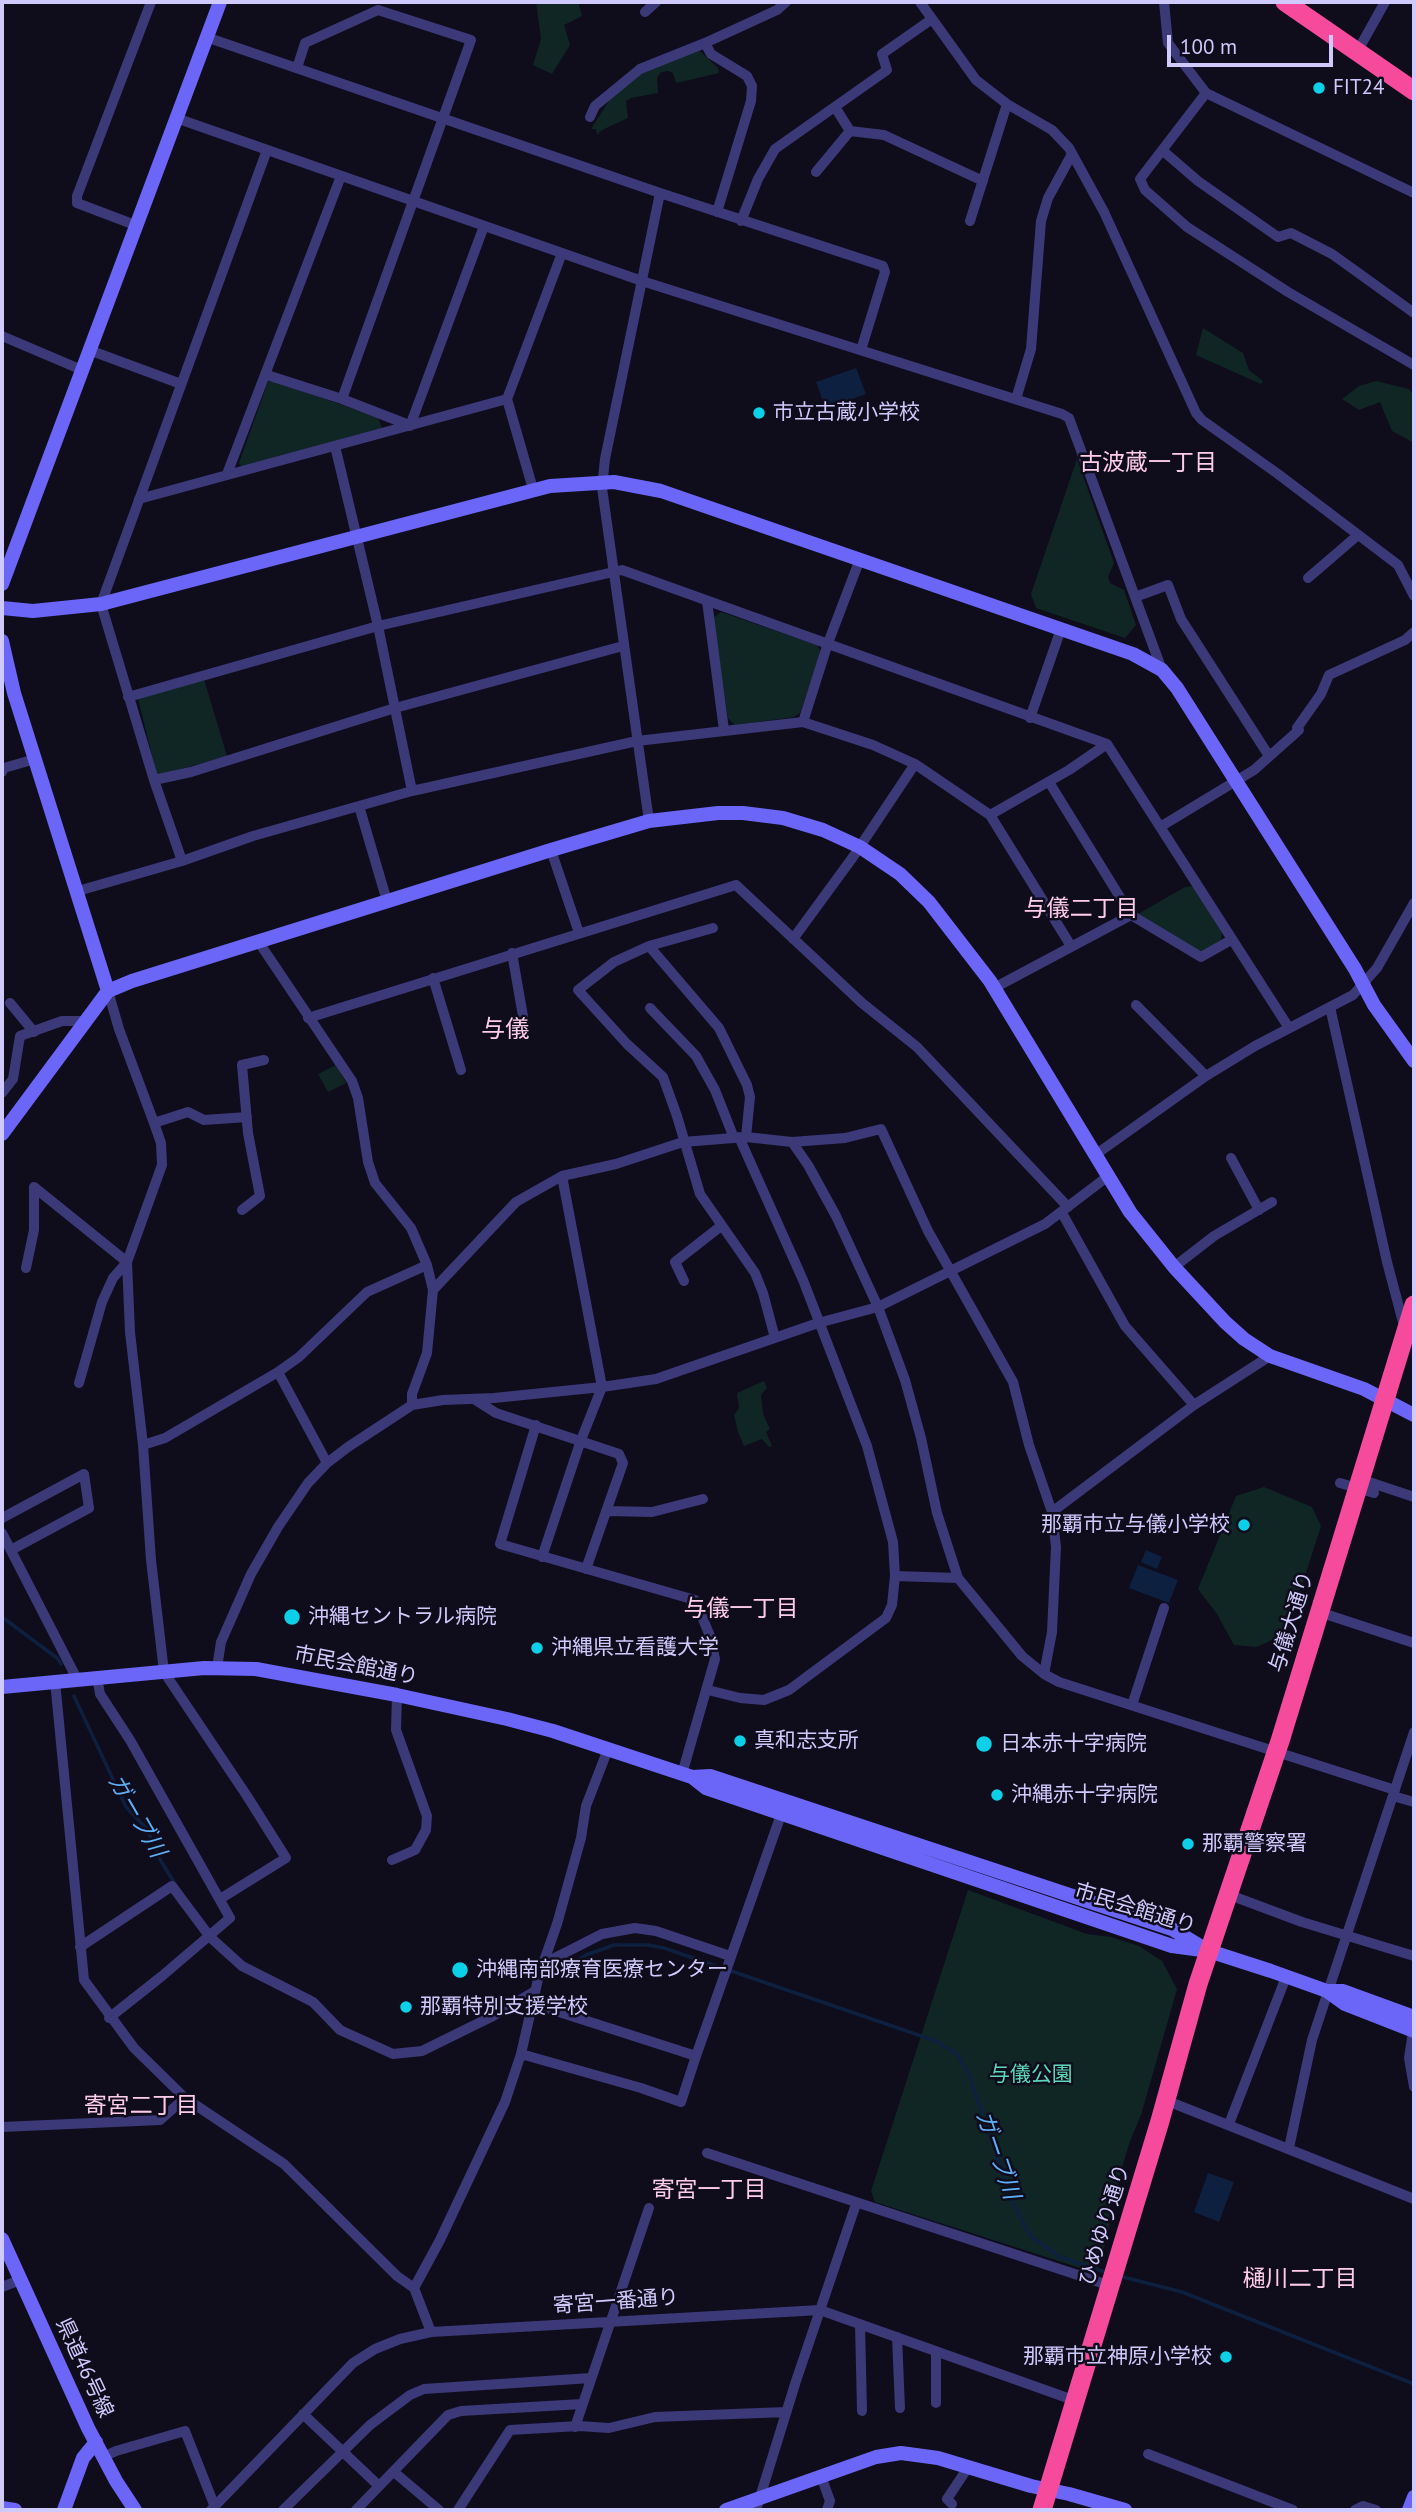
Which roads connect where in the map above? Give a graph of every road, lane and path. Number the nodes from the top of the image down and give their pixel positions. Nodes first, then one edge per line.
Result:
1 (151, 2) edge
2 (220, 2) edge
3 (656, 2) edge
4 (786, 2) edge
5 (920, 2) edge
6 (1164, 2) edge
7 (1285, 2) edge
8 (1385, 2) edge
9 (645, 12) dead end
10 (932, 19) junction
11 (206, 37) junction
12 (705, 43) junction
13 (1357, 51) junction
14 (296, 68) junction
15 (1414, 90) edge
16 (1206, 93) junction
17 (1007, 104) junction
18 (835, 107) junction
19 (590, 117) dead end
20 (176, 118) junction
21 (443, 118) junction
22 (850, 131) junction
23 (267, 150) junction
24 (1162, 150) junction
25 (1072, 154) junction
26 (816, 172) dead end
27 (341, 176) junction
28 (983, 181) junction
29 (660, 193) junction
30 (1414, 193) edge
31 (414, 201) junction
32 (717, 212) junction
33 (741, 221) junction
34 (971, 221) dead end
35 (135, 225) junction
36 (484, 226) junction
37 (562, 253) junction
38 (642, 281) junction
39 (1414, 313) edge
40 (2, 336) edge
41 (89, 350) junction
42 (861, 350) junction
43 (1414, 365) edge
44 (82, 370) junction
45 (267, 375) junction
46 (181, 384) junction
47 (342, 399) junction
48 (507, 399) junction
49 (1016, 399) junction
50 (410, 426) junction
51 (335, 446) junction
52 (227, 474) junction
53 (602, 482) junction
54 (533, 489) junction
55 (139, 499) junction
56 (1358, 535) junction
57 (355, 536) junction
58 (860, 559) junction
59 (612, 570) junction
60 (1308, 578) dead end
61 (2, 584) edge
62 (1414, 596) edge
63 (1135, 597) junction
64 (707, 601) junction
65 (101, 604) junction
66 (2, 608) edge
67 (378, 626) junction
68 (1061, 629) junction
69 (1414, 632) edge
70 (1149, 640) junction
71 (2, 641) edge
72 (828, 643) junction
73 (623, 646) junction
74 (1133, 654) junction
75 (4, 665) edge
76 (1162, 670) junction
77 (128, 697) junction
78 (396, 708) junction
79 (1030, 718) junction
80 (803, 722) junction
81 (724, 730) junction
82 (637, 741) junction
83 (1107, 744) junction
84 (1269, 756) junction
85 (35, 759) junction
86 (915, 764) junction
87 (2, 772) edge
88 (154, 780) junction
89 (1236, 780) junction
90 (1049, 782) junction
91 (412, 791) junction
92 (359, 806) junction
93 (990, 816) junction
94 (649, 821) junction
95 (1160, 827) junction
96 (860, 847) junction
97 (551, 850) junction
98 (182, 861) junction
99 (78, 891) junction
100 (387, 901) junction
101 (1413, 907) edge
102 (1131, 915) junction
103 (713, 928) dead end
104 (579, 933) junction
105 (793, 939) junction
106 (1231, 940) junction
107 (258, 941) junction
108 (649, 946) junction
109 (1070, 946) junction
110 (512, 953) junction
111 (433, 978) junction
112 (1364, 984) junction
113 (993, 988) junction
114 (108, 991) junction
115 (10, 1003) dead end
116 (1136, 1005) dead end
117 (1330, 1007) junction
118 (650, 1008) dead end
119 (309, 1018) junction
120 (83, 1021) junction
121 (524, 1022) dead end
122 (1289, 1028) junction
123 (34, 1032) junction
124 (264, 1060) dead end
125 (1414, 1061) edge
126 (461, 1070) dead end
127 (1206, 1076) junction
128 (2, 1093) edge
129 (247, 1117) junction
130 (155, 1123) junction
131 (2, 1134) edge
132 (740, 1137) junction
133 (683, 1142) junction
134 (792, 1142) junction
135 (1095, 1155) junction
136 (1231, 1158) dead end
137 (562, 1175) junction
138 (1107, 1177) junction
139 (1272, 1202) dead end
140 (242, 1210) dead end
141 (1065, 1210) junction
142 (1259, 1210) junction
143 (721, 1226) junction
144 (127, 1262) junction
145 (427, 1265) junction
146 (1174, 1267) junction
147 (26, 1268) dead end
148 (950, 1272) junction
149 (684, 1281) dead end
150 (433, 1290) junction
151 (1414, 1305) edge
152 (878, 1307) junction
153 (818, 1324) junction
154 (1405, 1332) junction
155 (775, 1338) junction
156 (1270, 1356) junction
157 (278, 1372) junction
158 (79, 1383) dead end
159 (603, 1387) junction
160 (474, 1399) junction
161 (1386, 1399) junction
162 (412, 1405) junction
163 (1194, 1405) junction
164 (1414, 1415) edge
165 (536, 1425) junction
166 (581, 1440) junction
167 (143, 1444) junction
168 (327, 1463) junction
169 (1340, 1483) dead end
170 (1367, 1486) junction
171 (1414, 1497) edge
172 (703, 1499) dead end
173 (606, 1511) junction
174 (1052, 1512) junction
175 (2, 1518) edge
176 (2, 1533) edge
177 (11, 1550) junction
178 (542, 1557) junction
179 (586, 1570) junction
180 (895, 1576) junction
181 (958, 1578) junction
182 (1164, 1608) dead end
183 (1319, 1612) junction
184 (1414, 1643) edge
185 (217, 1668) junction
186 (164, 1672) junction
187 (1044, 1674) junction
188 (97, 1677) junction
189 (77, 1679) junction
190 (55, 1681) junction
191 (2, 1687) edge
192 (708, 1690) junction
193 (397, 1695) junction
194 (1132, 1706) junction
195 (1414, 1732) edge
196 (608, 1749) junction
197 (1276, 1751) junction
198 (1411, 1752) edge
199 (687, 1775) junction
200 (1394, 1793) junction
201 (1414, 1802) edge
202 (784, 1807) junction
203 (392, 1860) dead end
204 (1227, 1894) junction
205 (219, 1899) junction
206 (1346, 1935) junction
207 (210, 1937) junction
208 (80, 1947) junction
209 (1209, 1951) junction
210 (1414, 1956) edge
211 (729, 1959) junction
212 (541, 1969) junction
213 (1286, 1977) junction
214 (1327, 1991) junction
215 (534, 1994) junction
216 (109, 2018) junction
217 (1414, 2026) edge
218 (521, 2054) junction
219 (696, 2056) junction
220 (1414, 2087) edge
221 (185, 2098) junction
222 (1166, 2100) junction
223 (1229, 2124) junction
224 (2, 2127) edge
225 (1289, 2148) junction
226 (707, 2152) dead end
227 (1414, 2199) edge
228 (856, 2204) junction
229 (649, 2208) dead end
230 (2, 2239) edge
231 (1113, 2278) junction
232 (20, 2280) junction
233 (2, 2287) edge
234 (414, 2288) junction
235 (820, 2310) junction
236 (612, 2322) junction
237 (860, 2324) junction
238 (431, 2332) junction
239 (897, 2337) junction
240 (936, 2351) junction
241 (590, 2378) junction
242 (1076, 2401) junction
243 (936, 2403) dead end
244 (582, 2404) junction
245 (900, 2408) dead end
246 (862, 2411) dead end
247 (786, 2412) junction
248 (303, 2414) junction
249 (575, 2427) junction
250 (96, 2442) junction
251 (341, 2452) junction
252 (1148, 2454) dead end
253 (103, 2457) junction
254 (969, 2466) junction
255 (394, 2472) junction
256 (821, 2476) junction
257 (379, 2486) junction
258 (1049, 2490) junction
259 (1414, 2497) edge
260 (758, 2504) edge
261 (952, 2504) dead end
262 (2, 2508) edge
263 (213, 2509) edge
264 (15, 2510) edge
265 (64, 2510) edge
266 (135, 2510) edge
267 (283, 2510) edge
268 (356, 2510) edge
269 (439, 2510) edge
270 (458, 2510) edge
271 (726, 2510) edge
272 (827, 2510) edge
273 (1042, 2510) edge
274 (1125, 2510) edge
275 (1293, 2510) edge
276 (1355, 2510) edge
277 (1376, 2510) edge
278 (1409, 2510) edge

1 - 35 street
2 - 11 street
3 - 9 street
4 - 12 street
5 - 10 street
6 - 16 street
7 - 13 highway
8 - 13 street
10 - 17 street
10 - 18 street
11 - 14 street
11 - 20 street
12 - 19 street
12 - 32 street
13 - 15 highway
14 - 21 street
14 - 21 street
16 - 24 street
16 - 30 street
17 - 25 street
17 - 28 street
18 - 22 street
18 - 33 street
20 - 23 street
20 - 35 street
21 - 29 street
21 - 31 street
22 - 26 street
22 - 28 street
23 - 27 street
23 - 46 street
24 - 39 street
24 - 43 street
25 - 49 street
25 - 56 street
27 - 31 street
27 - 45 street
28 - 34 street
29 - 32 street
29 - 38 street
31 - 36 street
31 - 47 street
32 - 33 street
33 - 42 street
35 - 41 street
36 - 37 street
36 - 50 street
37 - 38 street
37 - 48 street
38 - 42 street
38 - 53 street
40 - 44 street
41 - 44 street
41 - 46 street
42 - 49 street
44 - 61 street
45 - 47 street
45 - 52 street
46 - 55 street
47 - 50 street
48 - 50 street
48 - 54 street
49 - 63 street
50 - 51 street
51 - 52 street
51 - 57 street
52 - 55 street
53 - 54 street
53 - 58 street
53 - 59 street
54 - 57 street
55 - 65 street
56 - 60 street
56 - 62 street
57 - 65 street
57 - 67 street
58 - 68 street
58 - 72 street
59 - 64 street
59 - 67 street
59 - 73 street
63 - 70 street
63 - 84 street
64 - 72 street
64 - 81 street
65 - 66 street
65 - 77 street
67 - 77 street
67 - 78 street
68 - 74 street
68 - 79 street
69 - 84 street
70 - 74 street
70 - 76 street
71 - 75 street
72 - 79 street
72 - 80 street
73 - 78 street
73 - 82 street
74 - 76 street
75 - 85 street
76 - 89 street
77 - 88 street
78 - 88 street
78 - 91 street
79 - 83 street
80 - 81 street
80 - 86 street
81 - 82 street
82 - 91 street
82 - 94 street
83 - 90 street
83 - 95 street
84 - 89 street
85 - 87 street
85 - 99 street
86 - 93 street
86 - 96 street
88 - 98 street
89 - 95 street
89 - 112 street
90 - 93 street
90 - 102 street
91 - 92 street
92 - 98 street
92 - 100 street
93 - 109 street
94 - 96 street
94 - 97 street
95 - 106 street
96 - 105 street
96 - 113 street
97 - 100 street
97 - 104 street
98 - 99 street
99 - 114 street
100 - 107 street
101 - 112 street
102 - 106 street
102 - 109 street
103 - 108 street
104 - 105 street
104 - 110 street
105 - 141 street
106 - 122 street
107 - 114 street
107 - 119 street
108 - 132 street
108 - 133 street
109 - 113 street
110 - 111 street
110 - 121 street
111 - 119 street
111 - 126 street
112 - 117 street
112 - 125 street
113 - 135 street
114 - 120 street
114 - 130 street
115 - 123 street
116 - 127 street
117 - 122 street
117 - 154 street
118 - 132 street
119 - 145 street
120 - 123 street
120 - 131 street
122 - 127 street
123 - 128 street
124 - 129 street
127 - 135 street
129 - 130 street
129 - 140 street
130 - 144 street
132 - 133 street
132 - 134 street
132 - 153 street
133 - 137 street
133 - 143 street
134 - 148 street
134 - 152 street
135 - 138 street
136 - 142 street
137 - 150 street
137 - 159 street
138 - 141 street
138 - 146 street
139 - 142 street
141 - 148 street
141 - 163 street
142 - 146 street
143 - 149 street
143 - 155 street
144 - 147 street
144 - 158 street
144 - 167 street
145 - 150 street
145 - 157 street
146 - 156 street
148 - 152 street
148 - 174 street
150 - 162 street
151 - 154 highway, 与儀大通り
152 - 153 street
152 - 181 street
153 - 155 street
153 - 180 street
154 - 161 highway, 与儀大通り
155 - 159 street
156 - 161 street
156 - 163 street
157 - 167 street
157 - 168 street
159 - 160 street
159 - 166 street
160 - 162 street
160 - 165 street
161 - 164 street
161 - 170 highway, 与儀大通り
162 - 168 street
163 - 174 street
165 - 166 street
165 - 178 street
166 - 173 street
166 - 178 street
167 - 186 street
168 - 185 street
169 - 170 street
170 - 171 street
170 - 183 highway, 与儀大通り
172 - 173 street
173 - 179 street
174 - 187 street
175 - 177 street
176 - 177 street
177 - 189 street
178 - 179 street
179 - 192 street
180 - 181 street
180 - 192 street
181 - 187 street
182 - 194 street
183 - 184 street
183 - 197 highway, 与儀大通り
185 - 186 street, 市民会館通り
185 - 193 street, 市民会館通り
186 - 188 street, 市民会館通り
186 - 205 street
187 - 194 street
188 - 189 street, 市民会館通り
188 - 205 street
189 - 190 street, 市民会館通り
190 - 191 street, 市民会館通り
190 - 208 street
192 - 199 street
193 - 196 street, 市民会館通り
193 - 203 street
194 - 197 street
195 - 198 street
196 - 199 street, 市民会館通り
196 - 212 street
197 - 200 street
197 - 204 highway, 与儀大通り
198 - 200 street
199 - 202 street, 市民会館通り
200 - 201 street
200 - 206 street
202 - 209 street, 市民会館通り
202 - 211 street
204 - 206 street
204 - 209 highway, 与儀大通り
205 - 207 street
206 - 210 street
206 - 214 street
207 - 208 street
207 - 215 street
207 - 216 street
208 - 216 street
209 - 213 street, 市民会館通り
209 - 222 highway, ひめゆり通り
211 - 212 street
211 - 219 street
212 - 215 street
213 - 214 street, 市民会館通り
213 - 223 street
214 - 217 street, 市民会館通り
214 - 225 street
215 - 218 street
215 - 219 street
216 - 221 street
217 - 220 street
218 - 219 street
218 - 234 street
221 - 224 street
221 - 234 street
222 - 223 street
222 - 231 highway, ひめゆり通り
223 - 225 street
225 - 227 street
226 - 228 street
228 - 231 street
228 - 235 street
229 - 236 street
230 - 232 street, 県道46号線
231 - 242 highway, ひめゆり通り
232 - 233 street
232 - 250 street, 県道46号線
234 - 238 street
235 - 236 street, 寄宮一番通り
235 - 237 street, 寄宮一番通り
235 - 247 street
236 - 238 street, 寄宮一番通り
236 - 241 street
237 - 239 street, 寄宮一番通り
237 - 246 street
238 - 248 street, 寄宮一番通り
239 - 240 street, 寄宮一番通り
239 - 245 street
240 - 242 street, 寄宮一番通り
240 - 243 street
241 - 244 street
241 - 251 street
242 - 258 highway, ひめゆり通り
244 - 249 street
244 - 255 street
247 - 249 street
247 - 260 street
248 - 251 street
248 - 263 street, 寄宮一番通り
249 - 270 street
250 - 253 street, 県道46号線
250 - 265 street
251 - 257 street
251 - 267 street
252 - 275 street
253 - 263 street
253 - 266 street, 県道46号線
254 - 256 street
254 - 258 street
254 - 261 street
255 - 257 street
255 - 269 street
256 - 260 street
256 - 272 street
257 - 268 street
258 - 273 highway, ひめゆり通り
258 - 274 street
259 - 278 street
260 - 271 street
262 - 264 street
276 - 277 street

